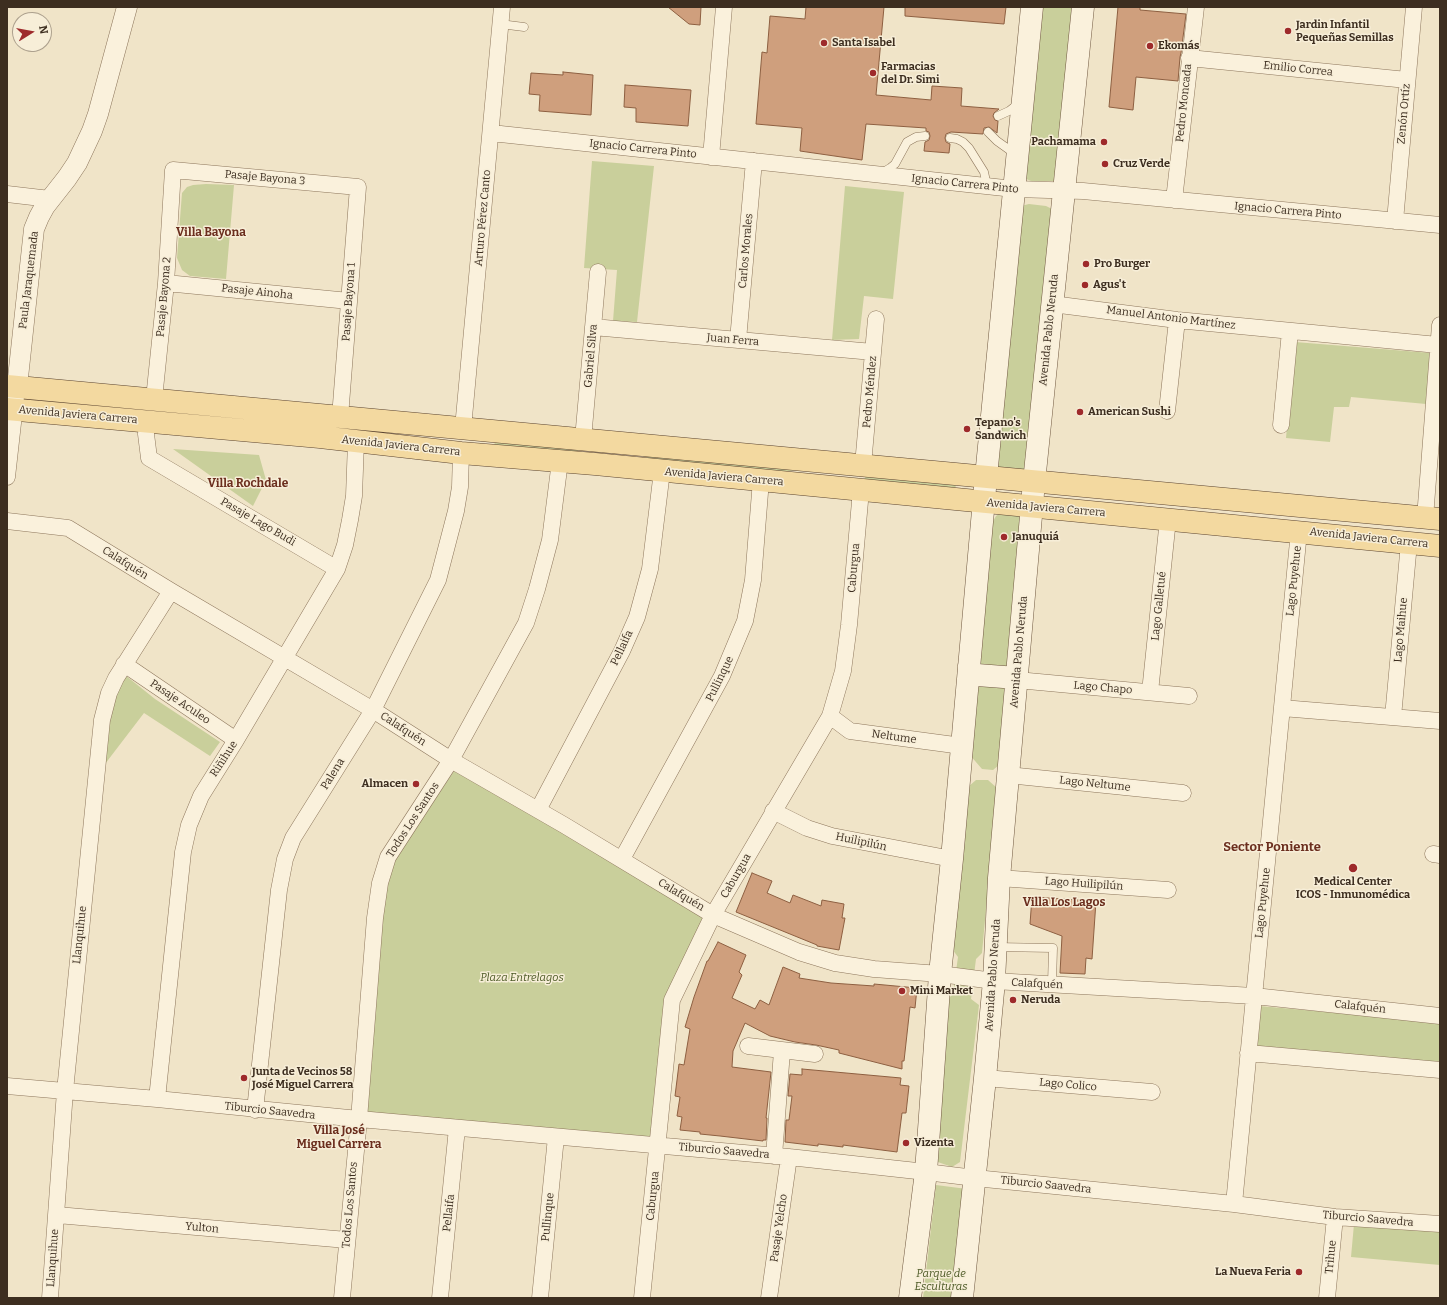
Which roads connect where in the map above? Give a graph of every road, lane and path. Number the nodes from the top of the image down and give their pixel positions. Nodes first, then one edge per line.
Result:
1 (126, 7) edge
2 (502, 7) edge
3 (724, 7) edge
4 (1032, 7) edge
5 (1083, 7) edge
6 (1196, 7) edge
7 (1414, 7) edge
8 (500, 24) junction
9 (524, 26) dead end
10 (1189, 58) junction
11 (1407, 80) junction
12 (1023, 100) junction
13 (998, 116) dead end
14 (988, 132) dead end
15 (491, 133) junction
16 (925, 136) dead end
17 (950, 138) dead end
18 (711, 157) junction
19 (754, 161) junction
20 (1017, 161) junction
21 (173, 170) joint
22 (877, 175) junction
23 (987, 186) junction
24 (358, 187) joint
25 (1014, 189) junction
26 (1063, 190) junction
27 (7, 194) edge
28 (50, 199) junction
29 (1174, 200) junction
30 (1395, 220) junction
31 (1440, 225) edge
32 (598, 272) dead end
33 (166, 283) junction
34 (349, 301) junction
35 (1052, 304) junction
36 (876, 319) dead end
37 (1177, 320) junction
38 (1440, 326) edge
39 (593, 327) junction
40 (1290, 331) junction
41 (738, 340) junction
42 (1438, 345) junction
43 (873, 352) junction
44 (12, 386) edge
45 (154, 399) junction
46 (11, 409) edge
47 (1167, 411) dead end
48 (340, 417) junction
49 (147, 422) junction
50 (174, 424) junction
51 (1281, 425) dead end
52 (463, 428) junction
53 (320, 437) junction
54 (584, 440) junction
55 (356, 442) junction
56 (439, 451) junction
57 (461, 453) junction
58 (560, 461) junction
59 (595, 464) junction
60 (863, 466) junction
61 (662, 471) junction
62 (986, 477) junction
63 (7, 478) edge
64 (761, 480) junction
65 (1034, 482) junction
66 (854, 489) junction
67 (984, 502) junction
68 (1032, 506) junction
69 (1321, 508) junction
70 (1168, 519) junction
71 (1432, 519) edge
72 (7, 521) edge
73 (1299, 531) junction
74 (1409, 543) junction
75 (1440, 546) edge
76 (337, 569) junction
77 (171, 591) junction
78 (284, 657) junction
79 (124, 664) junction
80 (969, 666) junction
81 (1017, 679) junction
82 (1150, 692) junction
83 (1190, 696) dead end
84 (1282, 708) junction
85 (373, 710) junction
86 (830, 716) junction
87 (1393, 717) junction
88 (1440, 721) edge
89 (236, 740) junction
90 (962, 746) junction
91 (451, 760) junction
92 (1008, 775) junction
93 (1183, 793) dead end
94 (538, 810) junction
95 (774, 811) junction
96 (622, 859) junction
97 (952, 859) junction
98 (999, 878) junction
99 (1168, 890) dead end
100 (713, 915) junction
101 (995, 947) junction
102 (940, 974) junction
103 (994, 981) junction
104 (1052, 984) junction
105 (1254, 996) junction
106 (1440, 1016) edge
107 (748, 1046) dead end
108 (782, 1050) junction
109 (1248, 1053) junction
110 (815, 1054) dead end
111 (1440, 1070) edge
112 (986, 1078) junction
113 (7, 1086) edge
114 (65, 1091) junction
115 (1152, 1092) dead end
116 (157, 1099) junction
117 (255, 1110) junction
118 (359, 1119) junction
119 (457, 1128) junction
120 (556, 1136) junction
121 (658, 1145) junction
122 (782, 1157) junction
123 (926, 1172) junction
124 (975, 1178) junction
125 (1234, 1204) junction
126 (57, 1215) junction
127 (1335, 1217) junction
128 (1440, 1224) edge
129 (347, 1240) junction
130 (50, 1298) edge
131 (342, 1298) edge
132 (440, 1298) edge
133 (540, 1298) edge
134 (642, 1298) edge
135 (769, 1298) edge
136 (910, 1298) edge
137 (962, 1298) edge
138 (1327, 1298) edge

1 - 28 street, Paula Jaraquemada
2 - 8 street, Arturo Pérez Canto
3 - 18 street
4 - 12 main road
5 - 26 main road, Avenida Pablo Neruda
6 - 10 street, Pedro Moncada
7 - 11 street, Zenón Ortíz
8 - 9 lane
8 - 15 street, Arturo Pérez Canto
10 - 11 street, Emilio Correa
10 - 29 street, Pedro Moncada
11 - 30 street, Zenón Ortíz
12 - 13 lane
12 - 20 main road
14 - 20 lane
15 - 18 street, Ignacio Carrera Pinto
15 - 52 street, Arturo Pérez Canto
16 - 22 lane
17 - 23 lane
18 - 19 street, Ignacio Carrera Pinto
19 - 22 street, Ignacio Carrera Pinto
19 - 41 street, Carlos Morales
20 - 25 main road
21 - 24 street, Pasaje Bayona 3
21 - 33 street, Pasaje Bayona 2
22 - 23 street, Ignacio Carrera Pinto
23 - 25 street, Ignacio Carrera Pinto
24 - 34 street, Pasaje Bayona 1
25 - 26 street, Ignacio Carrera Pinto
25 - 62 main road
26 - 29 street, Ignacio Carrera Pinto
26 - 35 main road, Avenida Pablo Neruda
27 - 28 street
28 - 44 street, Paula Jaraquemada
29 - 30 street, Ignacio Carrera Pinto
30 - 31 street, Ignacio Carrera Pinto
32 - 39 street, Gabriel Silva
33 - 34 street, Pasaje Ainoha
33 - 45 street, Pasaje Bayona 2
34 - 48 street, Pasaje Bayona 1
35 - 37 street, Manuel Antonio Martínez
35 - 65 main road, Avenida Pablo Neruda
36 - 43 street, Pedro Méndez
37 - 40 street, Manuel Antonio Martínez
37 - 47 street
38 - 42 street
39 - 41 street, Juan Ferra
39 - 54 street, Gabriel Silva
40 - 42 street, Manuel Antonio Martínez
40 - 51 street
41 - 43 street, Juan Ferra
42 - 71 street
43 - 60 street, Pedro Méndez
44 - 45 main road, Avenida Javiera Carrera
44 - 46 street, Paula Jaraquemada
45 - 48 main road, Avenida Javiera Carrera
45 - 50 main road
46 - 49 main road, Avenida Javiera Carrera
46 - 63 street, Paula Jaraquemada
48 - 52 main road, Avenida Javiera Carrera
48 - 53 main road
49 - 50 main road, Avenida Javiera Carrera
49 - 76 street, Pasaje Lago Budi
50 - 53 main road, Avenida Javiera Carrera
52 - 54 main road, Avenida Javiera Carrera
52 - 56 main road
53 - 55 main road, Avenida Javiera Carrera
54 - 59 main road
54 - 60 main road, Avenida Javiera Carrera
55 - 56 main road, Avenida Javiera Carrera
55 - 76 street, Riñihue
56 - 57 main road, Avenida Javiera Carrera
57 - 58 main road, Avenida Javiera Carrera
57 - 85 street, Palena
58 - 59 main road, Avenida Javiera Carrera
58 - 91 street, Todos Los Santos
59 - 61 main road, Avenida Javiera Carrera
60 - 62 main road, Avenida Javiera Carrera
60 - 66 main road
61 - 64 main road, Avenida Javiera Carrera
61 - 94 street, Pellaifa
62 - 65 main road, Avenida Javiera Carrera
62 - 67 main road
64 - 66 main road, Avenida Javiera Carrera
64 - 96 street, Pullinque
65 - 68 main road, Avenida Pablo Neruda
65 - 69 main road, Avenida Javiera Carrera
66 - 67 main road, Avenida Javiera Carrera
66 - 86 street, Caburgua
67 - 68 main road, Avenida Javiera Carrera
67 - 80 main road
68 - 70 main road, Avenida Javiera Carrera
68 - 81 main road, Avenida Pablo Neruda
69 - 71 main road, Avenida Javiera Carrera
69 - 73 main road
70 - 73 main road, Avenida Javiera Carrera
70 - 82 street, Lago Galletué
72 - 77 street, Calafquén
73 - 74 main road, Avenida Javiera Carrera
73 - 84 street, Lago Puyehue
74 - 75 main road, Avenida Javiera Carrera
74 - 87 street, Lago Maihue
76 - 78 street, Riñihue
77 - 78 street, Calafquén
77 - 79 street, Llanquihue
78 - 85 street, Calafquén
78 - 89 street, Riñihue
79 - 89 street, Pasaje Aculeo
79 - 114 street, Llanquihue
80 - 81 main road
80 - 90 main road
81 - 82 street, Lago Chapo
81 - 92 main road, Avenida Pablo Neruda
82 - 83 street, Lago Chapo
84 - 87 street
84 - 105 street, Lago Puyehue
85 - 91 street, Calafquén
85 - 117 street, Palena
86 - 90 street, Neltume
86 - 95 street, Caburgua
87 - 88 street
89 - 116 street, Riñihue
90 - 97 main road
91 - 94 street, Calafquén
91 - 118 street, Todos Los Santos
92 - 93 street, Lago Neltume
92 - 98 main road, Avenida Pablo Neruda
94 - 96 street, Calafquén
95 - 97 street, Huilipilún
95 - 100 street, Caburgua
96 - 100 street, Calafquén
97 - 102 main road
98 - 99 street, Lago Huilipilún
98 - 101 main road, Avenida Pablo Neruda
100 - 102 street, Calafquén
100 - 121 street, Caburgua
101 - 103 main road, Avenida Pablo Neruda
101 - 104 lane
102 - 103 street, Calafquén
102 - 123 main road
103 - 104 street, Calafquén
103 - 112 main road, Avenida Pablo Neruda
104 - 105 street, Calafquén
105 - 106 street, Calafquén
105 - 109 street, Lago Puyehue
107 - 108 street
108 - 110 street
108 - 122 street, Pasaje Yelcho
109 - 111 street
109 - 125 street, Lago Puyehue
112 - 115 street, Lago Colico
112 - 124 main road, Avenida Pablo Neruda
113 - 114 street, Tiburcio Saavedra
114 - 116 street, Tiburcio Saavedra
114 - 126 street, Llanquihue
116 - 117 street, Tiburcio Saavedra
117 - 118 street, Tiburcio Saavedra
118 - 119 street, Tiburcio Saavedra
118 - 129 street, Todos Los Santos
119 - 120 street, Tiburcio Saavedra
119 - 132 street, Pellaifa
120 - 121 street, Tiburcio Saavedra
120 - 133 street, Pullinque
121 - 122 street, Tiburcio Saavedra
121 - 134 street, Caburgua
122 - 123 street, Tiburcio Saavedra
122 - 135 street, Pasaje Yelcho
123 - 124 street, Tiburcio Saavedra
123 - 136 main road
124 - 125 street, Tiburcio Saavedra
124 - 137 main road, Avenida Pablo Neruda
125 - 127 street, Tiburcio Saavedra
126 - 129 street, Yulton
126 - 130 street, Llanquihue
127 - 128 street, Tiburcio Saavedra
127 - 138 street, Trihue
129 - 131 street, Todos Los Santos

